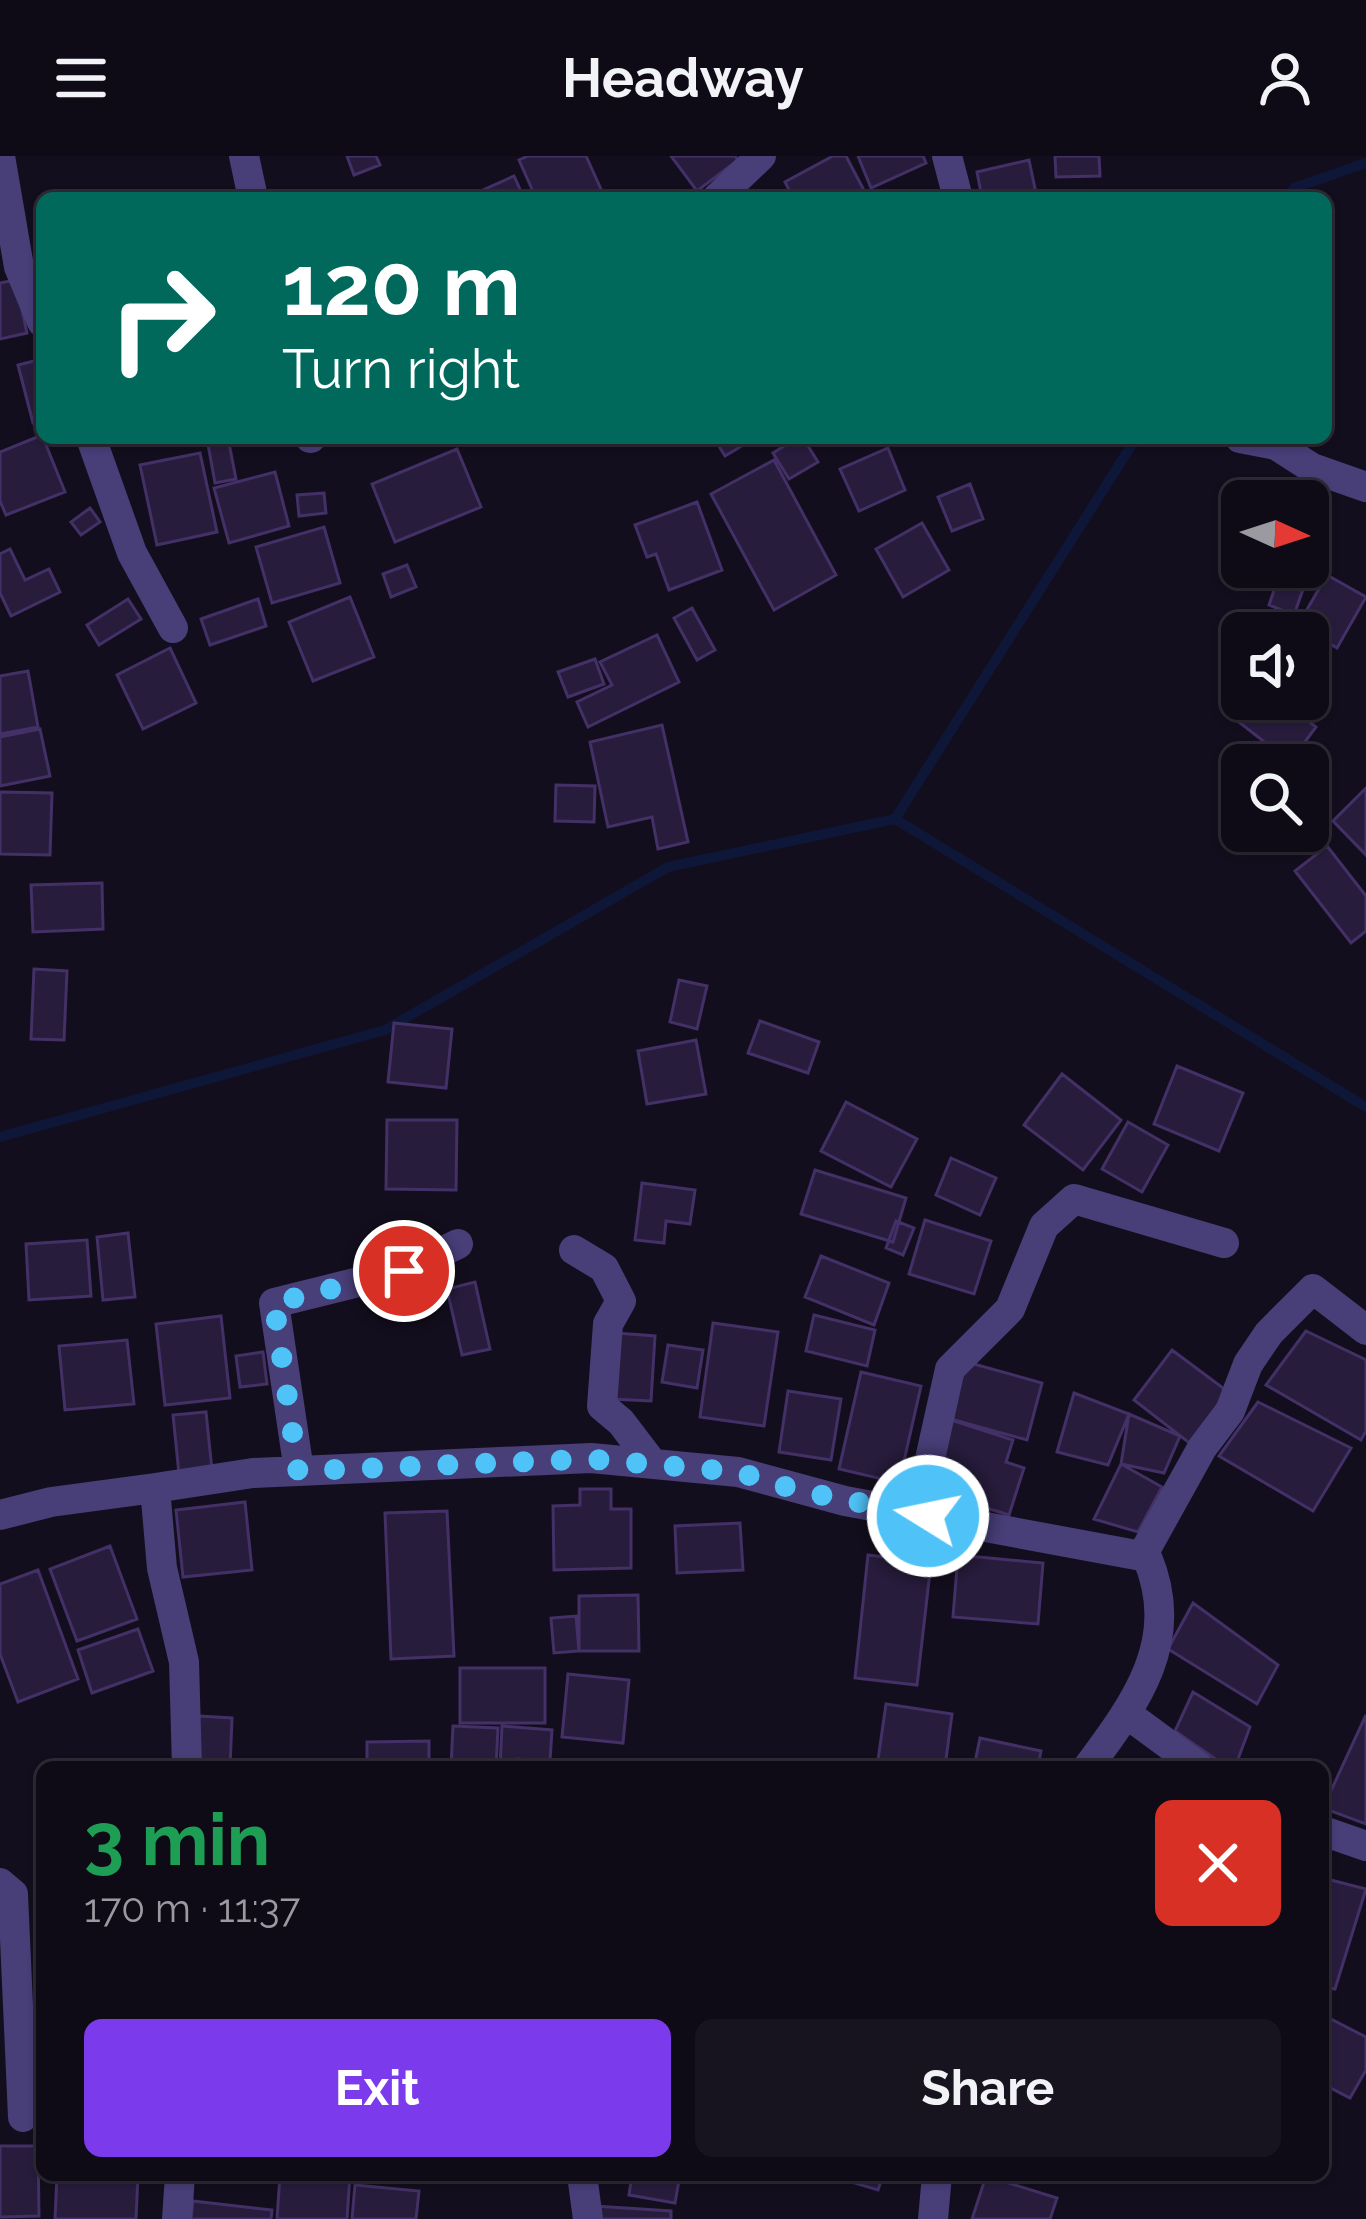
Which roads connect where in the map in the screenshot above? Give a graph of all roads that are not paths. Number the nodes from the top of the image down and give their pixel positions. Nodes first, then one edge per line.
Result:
1 (0, 156) edge
2 (760, 156) edge
3 (947, 156) edge
4 (723, 192) edge
5 (956, 192) edge
6 (9, 268) edge
7 (36, 312) edge
8 (94, 444) edge
9 (1271, 444) edge
10 (1366, 487) edge
11 (173, 628) dead end
12 (458, 1244) dead end
13 (1224, 1244) dead end
14 (574, 1250) dead end
15 (1366, 1330) edge
16 (653, 1464) junction
17 (298, 1471) junction
18 (155, 1488) junction
19 (883, 1508) junction
20 (0, 1515) edge
21 (1142, 1556) junction
22 (1127, 1714) junction
23 (187, 1761) edge
24 (1092, 1761) edge
25 (1191, 1761) edge
26 (1329, 1833) edge
27 (1366, 1846) edge
28 (0, 1883) edge
29 (22, 2116) edge
30 (180, 2181) edge
31 (583, 2181) edge
32 (936, 2181) edge
33 (177, 2219) edge
34 (588, 2219) edge
35 (933, 2219) edge

1 - 6 street
2 - 4 street
3 - 5 street
6 - 7 street
8 - 11 street
9 - 10 street
12 - 17 street
13 - 19 street
14 - 16 street
15 - 21 street
16 - 17 street
16 - 19 street
17 - 18 street
18 - 20 street
18 - 23 street
19 - 21 street
21 - 22 street
22 - 24 street
22 - 25 street
26 - 27 street
28 - 29 street
30 - 33 street
31 - 34 street
32 - 35 street

